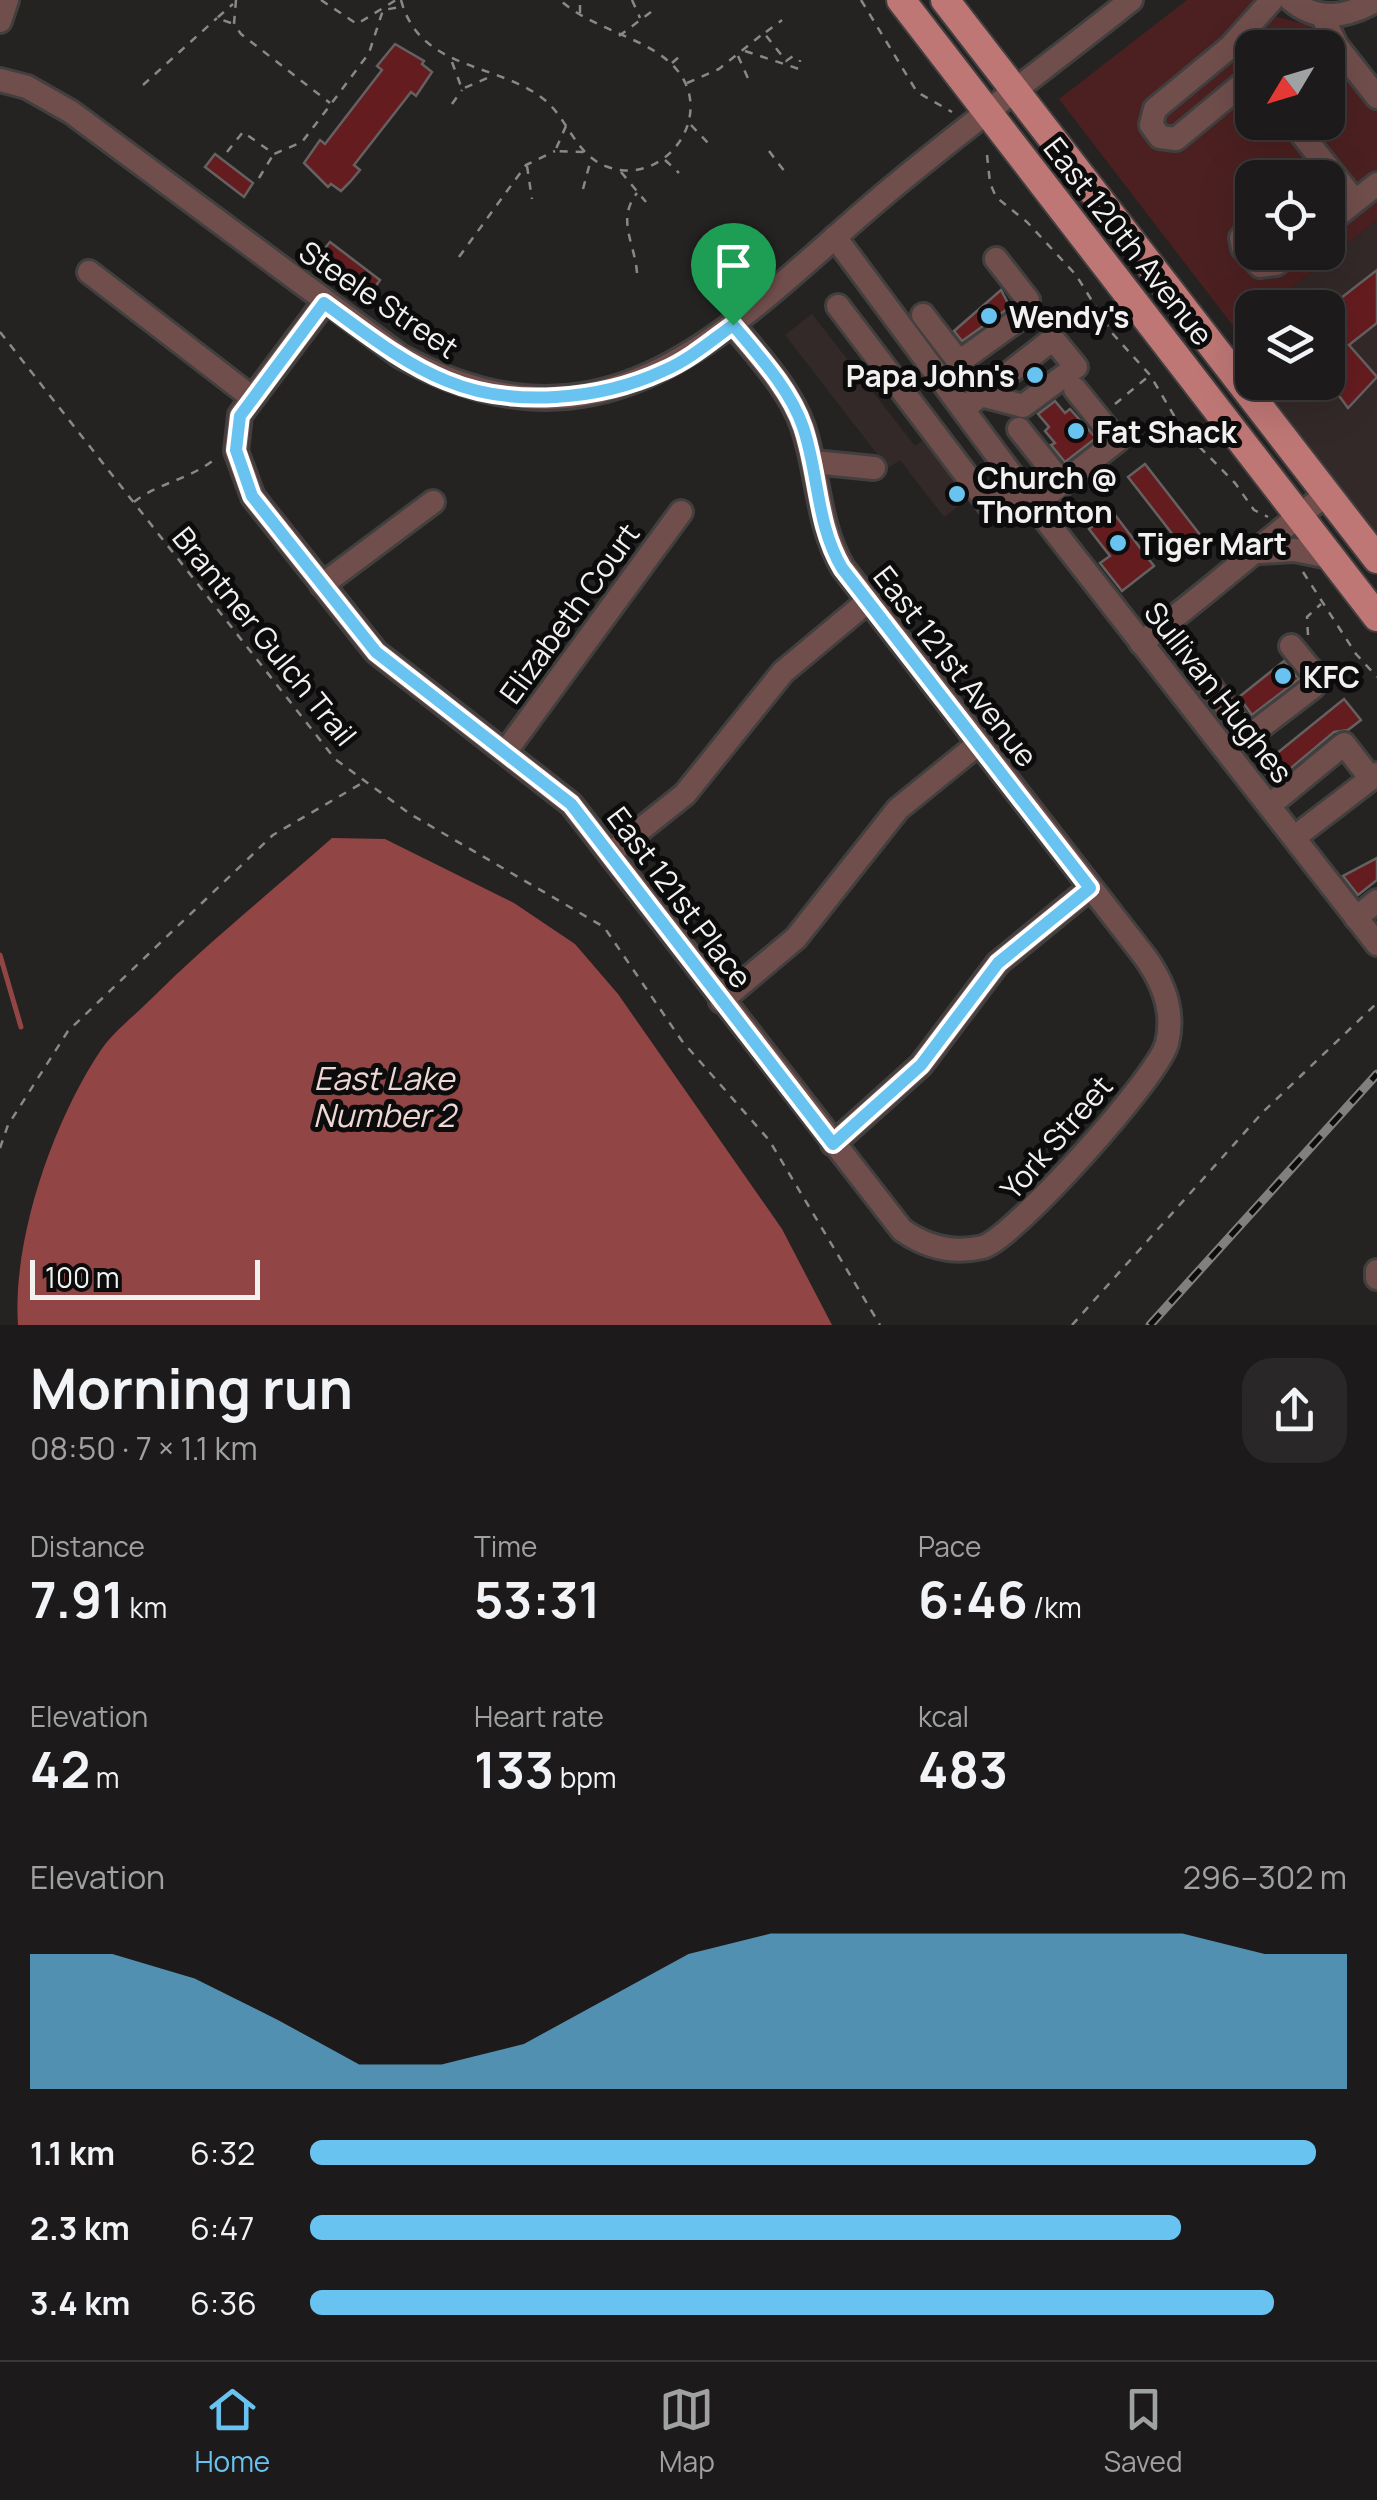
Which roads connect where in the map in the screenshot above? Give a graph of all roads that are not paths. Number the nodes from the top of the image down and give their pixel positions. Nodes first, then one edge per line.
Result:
1 (7, 0) edge
2 (901, 0) edge
3 (944, 0) edge
4 (1131, 0) edge
5 (1272, 0) edge
6 (1291, 0) edge
7 (1377, 0) edge
8 (1323, 17) junction
9 (0, 21) edge
10 (1230, 47) junction
11 (1235, 53) edge
12 (0, 80) edge
13 (1235, 89) edge
14 (1016, 92) junction
15 (1377, 97) edge
16 (989, 113) junction
17 (1377, 184) edge
18 (1345, 192) edge
19 (1355, 201) junction
20 (1345, 209) edge
21 (834, 237) junction
22 (996, 260) dead end
23 (89, 272) dead end
24 (324, 303) junction
25 (838, 306) dead end
26 (923, 315) dead end
27 (733, 325) junction
28 (910, 338) junction
29 (881, 362) junction
30 (1075, 389) dead end
31 (250, 396) junction
32 (1019, 429) dead end
33 (813, 462) junction
34 (874, 468) dead end
35 (1063, 484) junction
36 (1327, 494) junction
37 (1028, 497) junction
38 (432, 502) dead end
39 (681, 512) dead end
40 (1286, 517) junction
41 (1260, 552) junction
42 (1329, 556) junction
43 (1377, 559) edge
44 (322, 585) junction
45 (868, 601) junction
46 (1377, 617) edge
47 (1141, 643) junction
48 (1298, 645) road end
49 (1210, 686) dead end
50 (978, 744) junction
51 (506, 751) junction
52 (1374, 776) edge
53 (1270, 805) junction
54 (1295, 837) junction
55 (610, 854) junction
56 (1090, 888) junction
57 (1377, 901) edge
58 (1356, 918) junction
59 (1377, 944) edge
60 (722, 1001) junction
61 (1170, 1023) joint
62 (833, 1144) junction
63 (951, 1249) joint

1 - 9 street
2 - 16 main road, East 120th Avenue
3 - 14 main road, East 120th Avenue
4 - 14 street
5 - 10 street
6 - 8 street
7 - 8 street
8 - 15 street
10 - 11 street
10 - 13 street
12 - 24 street, Steele Street
14 - 16 street
14 - 36 main road, East 120th Avenue
16 - 21 street, Steele Street
16 - 40 main road, East 120th Avenue
17 - 19 street
18 - 19 street
19 - 20 street
21 - 27 street, Steele Street
21 - 28 street, Sullivan Hughes
22 - 26 street
23 - 31 street
24 - 27 street, Steele Street
24 - 31 street
25 - 29 street
27 - 33 street, East 121st Avenue
28 - 29 street
28 - 37 street, Sullivan Hughes
29 - 37 street
30 - 35 street
31 - 44 street, East 121st Place
32 - 35 street
33 - 34 street
33 - 45 street, East 121st Avenue
35 - 37 street
36 - 40 street
36 - 43 main road, East 120th Avenue
37 - 47 street, Sullivan Hughes
38 - 44 street
39 - 51 street, Elizabeth Court
40 - 41 street
40 - 42 main road, East 120th Avenue
41 - 42 street
41 - 47 street
42 - 46 main road, East 120th Avenue
44 - 51 street, East 121st Place
45 - 50 street, East 121st Avenue
45 - 55 street
47 - 53 street, Sullivan Hughes
48 - 49 street
50 - 56 street, East 121st Avenue
50 - 60 street
51 - 55 street, East 121st Place
52 - 53 street
52 - 54 street
53 - 54 street, Sullivan Hughes
54 - 58 street, Sullivan Hughes
55 - 60 street, East 121st Place
56 - 61 street, East 121st Avenue
56 - 62 street
57 - 58 street
58 - 59 street, Sullivan Hughes
60 - 62 street, East 121st Place
61 - 63 street, York Street
62 - 63 street, East 121st Place

